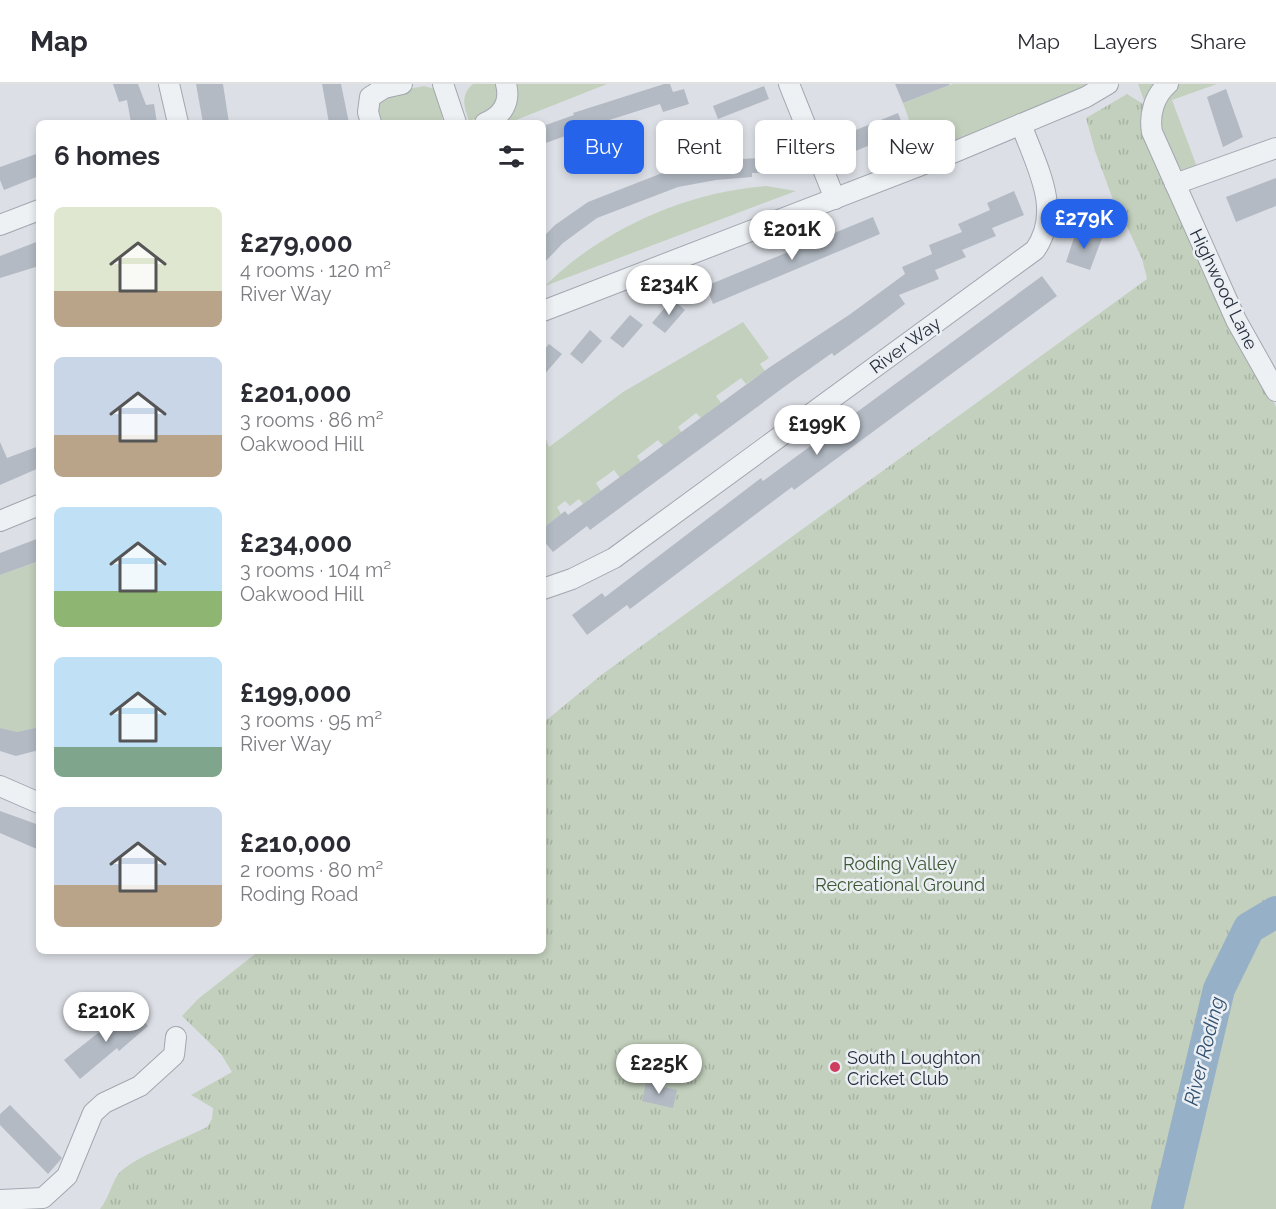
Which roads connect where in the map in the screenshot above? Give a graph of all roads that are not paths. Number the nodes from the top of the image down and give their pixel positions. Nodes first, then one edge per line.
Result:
1 (170, 84) edge
2 (402, 84) edge
3 (443, 84) edge
4 (506, 84) edge
5 (789, 84) edge
6 (1108, 84) edge
7 (1168, 84) edge
8 (177, 120) edge
9 (370, 120) edge
10 (455, 120) edge
11 (492, 120) edge
12 (1021, 124) junction
13 (1276, 148) edge
14 (1175, 184) junction
15 (835, 199) junction
16 (36, 211) edge
17 (0, 225) edge
18 (546, 310) edge
19 (1276, 392) edge
20 (36, 507) edge
21 (0, 520) edge
22 (546, 588) edge
23 (0, 786) edge
24 (36, 802) edge
25 (176, 1037) dead end
26 (0, 1201) edge

1 - 8 street
2 - 9 street
3 - 10 street
4 - 11 street
5 - 15 street
6 - 12 street
7 - 14 street, Highwood Lane
12 - 15 street
12 - 22 street, River Way
13 - 14 street
14 - 19 street, Highwood Lane
15 - 18 street
16 - 17 street
20 - 21 street
23 - 24 street
25 - 26 street

